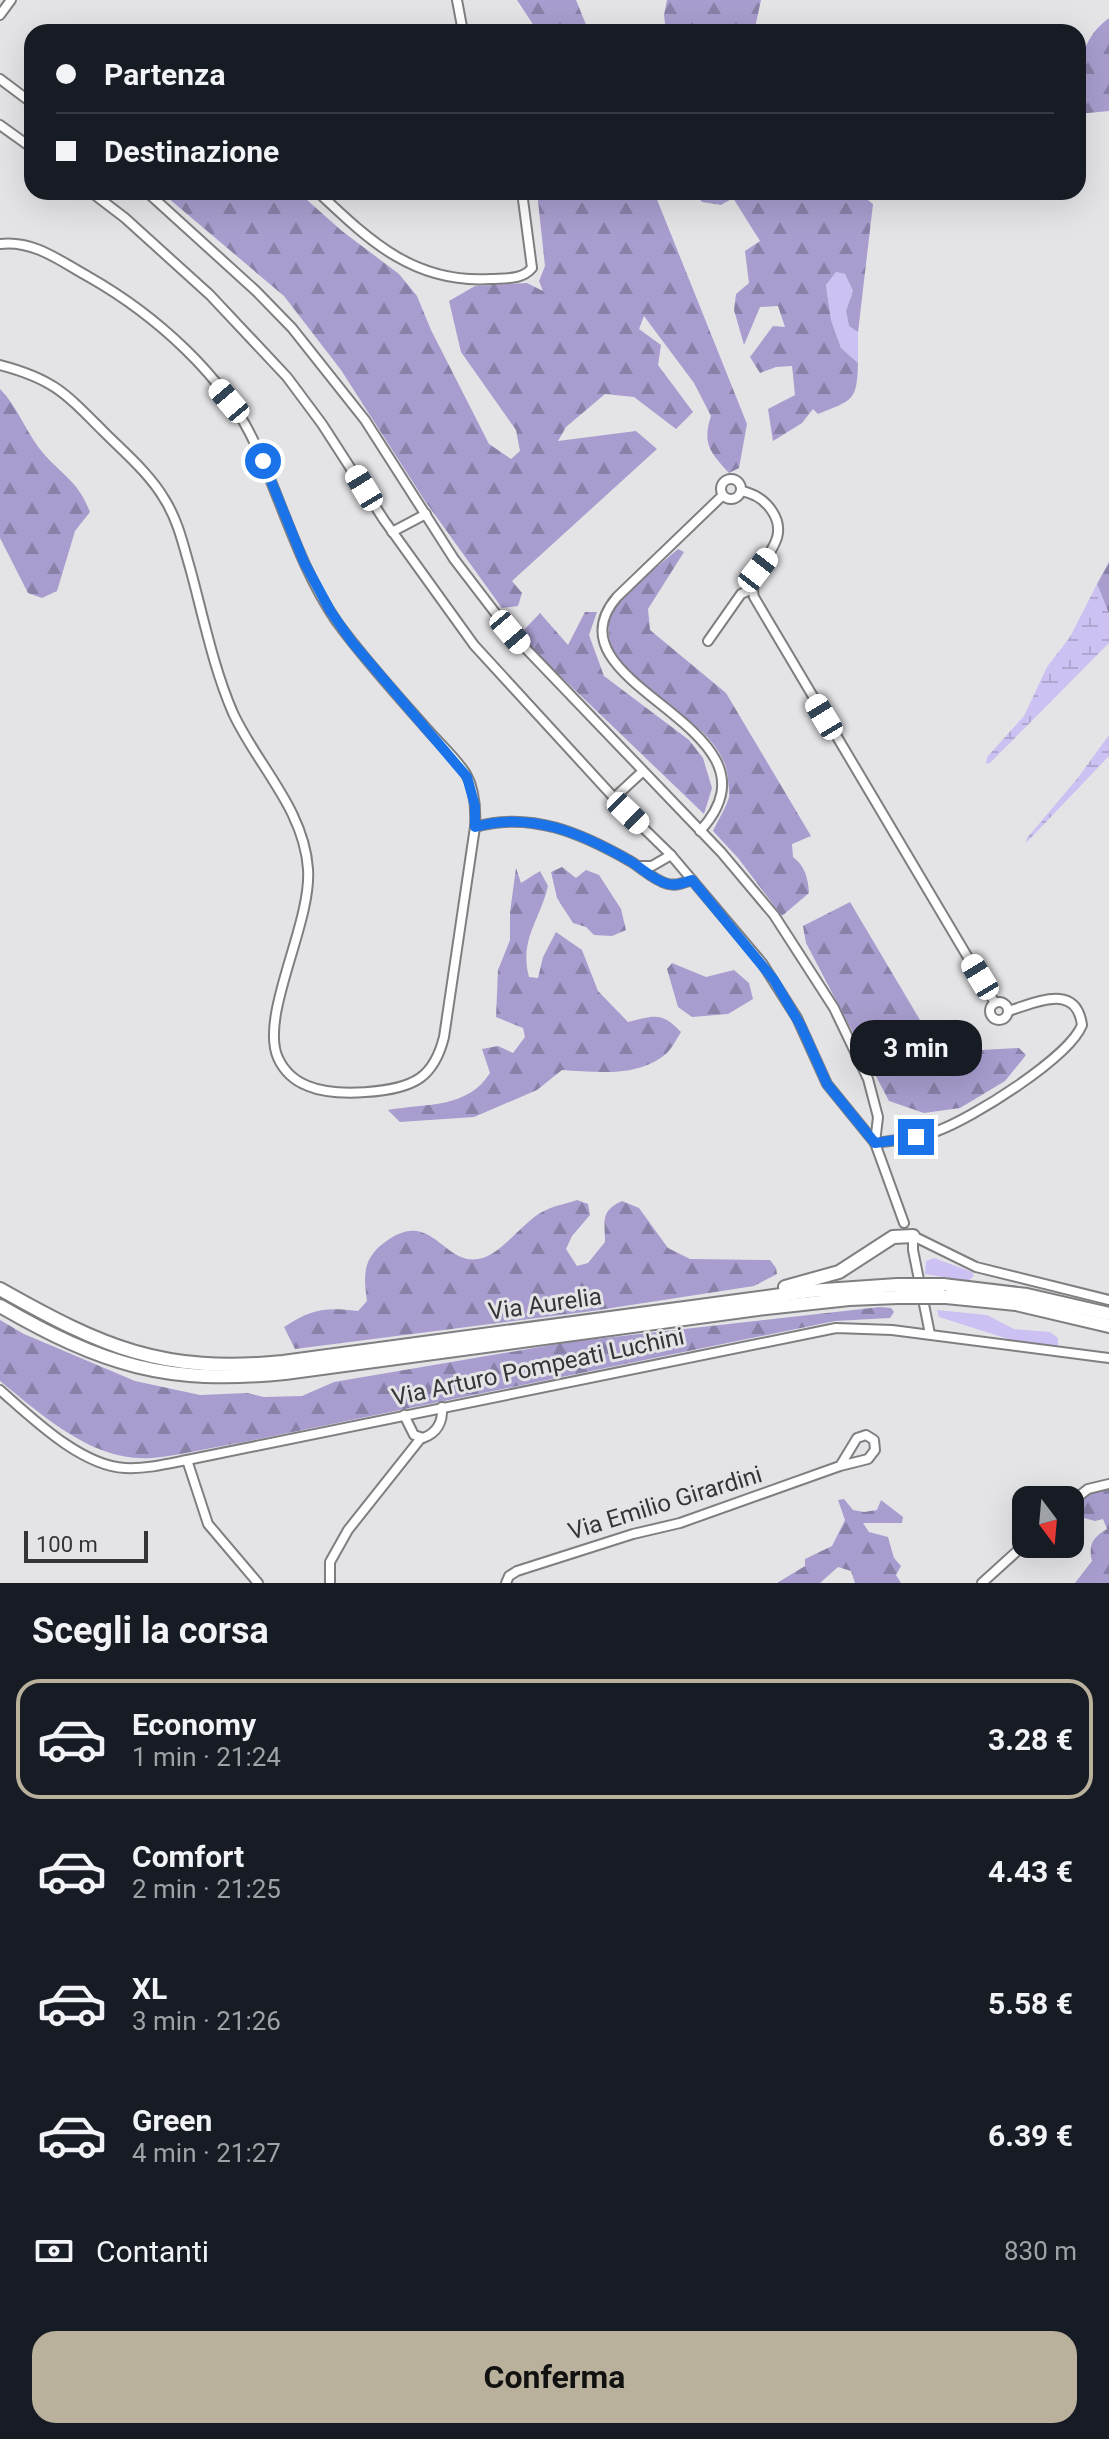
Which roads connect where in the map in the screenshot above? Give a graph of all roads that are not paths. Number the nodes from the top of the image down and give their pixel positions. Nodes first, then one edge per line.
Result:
1 (11, 0) edge
2 (457, 0) edge
3 (0, 15) edge
4 (462, 24) edge
5 (0, 79) edge
6 (24, 97) edge
7 (0, 125) edge
8 (24, 142) edge
9 (101, 200) edge
10 (156, 200) edge
11 (326, 200) edge
12 (523, 200) edge
13 (0, 244) edge
14 (0, 365) edge
15 (741, 491) junction
16 (722, 496) junction
17 (426, 514) junction
18 (392, 532) junction
19 (752, 589) junction
20 (708, 641) dead end
21 (642, 772) junction
22 (614, 798) junction
23 (475, 827) junction
24 (700, 831) junction
25 (671, 855) junction
26 (638, 866) junction
27 (692, 880) junction
28 (995, 1003) junction
29 (1008, 1011) junction
30 (875, 1143) junction
31 (904, 1223) dead end
32 (913, 1236) junction
33 (0, 1287) edge
34 (898, 1291) junction
35 (945, 1291) junction
36 (1109, 1300) edge
37 (1016, 1304) junction
38 (0, 1306) edge
39 (638, 1314) junction
40 (1109, 1314) edge
41 (1109, 1326) edge
42 (930, 1334) junction
43 (1109, 1334) edge
44 (1109, 1358) edge
45 (0, 1390) edge
46 (442, 1407) junction
47 (404, 1415) junction
48 (421, 1438) junction
49 (187, 1460) junction
50 (840, 1466) junction
51 (1109, 1484) edge
52 (1084, 1492) edge
53 (1012, 1556) edge
54 (258, 1583) edge
55 (330, 1583) edge
56 (506, 1583) edge
57 (982, 1583) edge

1 - 3 street
2 - 4 street
5 - 6 street
7 - 8 street
9 - 18 street
10 - 17 street
11 - 12 street
13 - 23 street
14 - 23 street
15 - 16 street
15 - 16 street
15 - 19 street
16 - 24 street
17 - 18 street
17 - 21 street
18 - 22 street
19 - 20 street
19 - 28 street
21 - 22 street
21 - 24 street
22 - 25 street
23 - 26 street
24 - 30 street
25 - 26 street
25 - 27 street
26 - 27 street
27 - 30 street
28 - 29 street
28 - 29 street
29 - 30 street
30 - 31 street
32 - 36 street
32 - 39 highway
32 - 42 street
33 - 39 highway, Via Aurelia
34 - 35 highway, Via Aurelia, bridge
34 - 38 highway, Via Aurelia
34 - 39 highway, Via Aurelia
35 - 37 highway, Via Aurelia
35 - 40 highway, Via Aurelia
37 - 41 highway, Via Aurelia
37 - 43 highway
42 - 44 street, Via Arturo Pompeati Luchini
42 - 46 street, Via Arturo Pompeati Luchini
45 - 49 street, Via Arturo Pompeati Luchini
46 - 47 street, Via Arturo Pompeati Luchini
46 - 48 street
47 - 48 street
47 - 49 street, Via Arturo Pompeati Luchini
48 - 55 street
49 - 54 street
50 - 50 street, Via Emilio Girardini
50 - 56 street, Via Emilio Girardini
51 - 52 street
53 - 57 street

